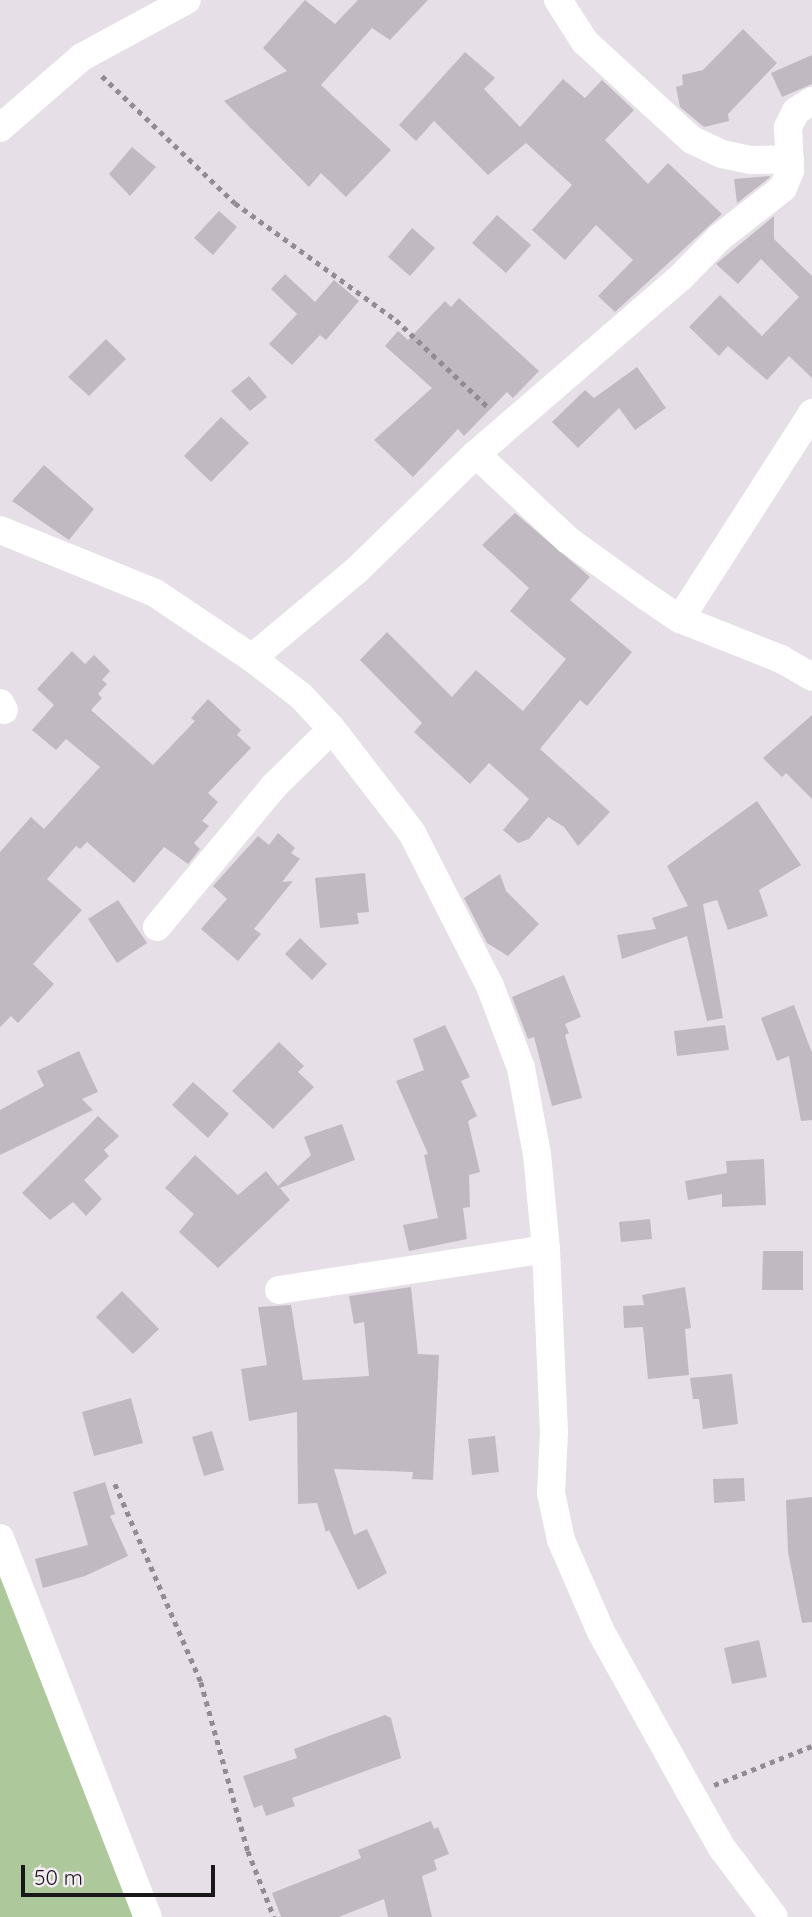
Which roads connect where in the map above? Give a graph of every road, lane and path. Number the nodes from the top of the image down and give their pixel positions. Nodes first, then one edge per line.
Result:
1 (187, 0) edge
2 (558, 0) edge
3 (82, 57) junction
4 (812, 101) edge
5 (0, 128) edge
6 (790, 159) junction
7 (812, 413) edge
8 (509, 426) junction
9 (476, 454) junction
10 (0, 530) edge
11 (680, 619) junction
12 (252, 658) junction
13 (812, 677) edge
14 (332, 729) junction
15 (157, 927) dead end
16 (546, 1249) junction
17 (279, 1290) dead end
18 (116, 1484) dead end
19 (0, 1538) edge
20 (812, 1746) edge
21 (690, 1792) junction
22 (148, 1917) edge
23 (274, 1917) edge
24 (774, 1917) edge

1 - 3 street
2 - 6 street
3 - 5 street
3 - 8 path
4 - 6 street
6 - 8 street
7 - 11 street
8 - 9 street
9 - 11 street
9 - 12 street
10 - 12 street
11 - 13 street
12 - 14 street
14 - 15 street
14 - 16 street
16 - 17 street
16 - 21 street
18 - 23 path
19 - 22 street
20 - 21 path
21 - 24 street

